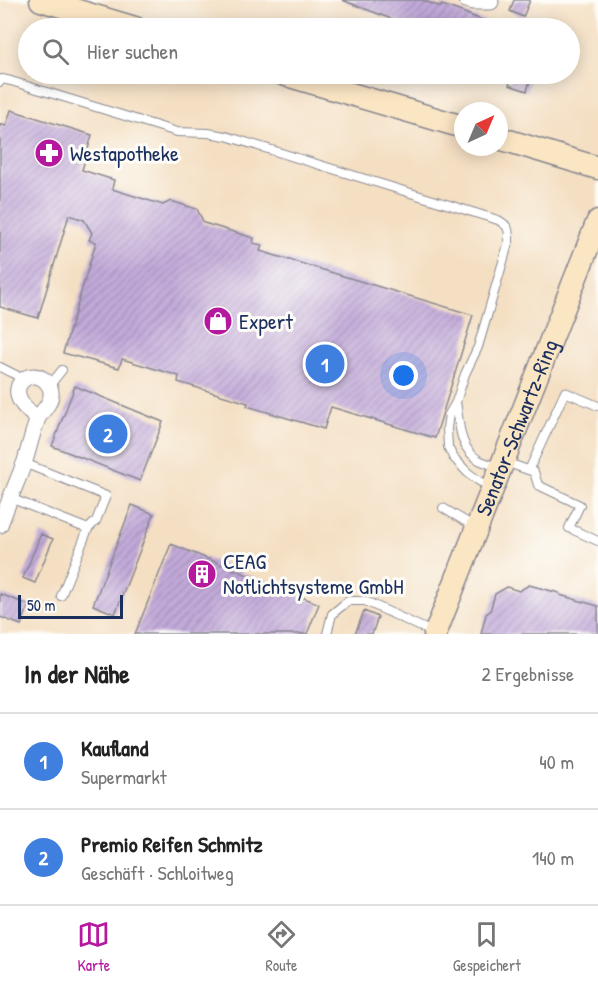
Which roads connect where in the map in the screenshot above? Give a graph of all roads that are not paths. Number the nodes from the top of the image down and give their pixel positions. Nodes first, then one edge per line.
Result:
1 (41, 0) edge
2 (466, 0) edge
3 (491, 2) dead end
4 (101, 18) edge
5 (0, 82) edge
6 (18, 83) edge
7 (21, 84) edge
8 (317, 84) edge
9 (454, 124) edge
10 (508, 141) edge
11 (598, 168) edge
12 (598, 221) edge
13 (0, 367) edge
14 (62, 370) dead end
15 (22, 381) junction
16 (50, 385) junction
17 (456, 402) junction
18 (598, 406) edge
19 (37, 419) junction
20 (24, 463) junction
21 (529, 470) junction
22 (499, 472) junction
23 (10, 498) junction
24 (442, 508) dead end
25 (0, 525) edge
26 (477, 528) junction
27 (88, 529) junction
28 (598, 541) edge
29 (61, 596) dead end
30 (327, 634) edge
31 (435, 634) edge

1 - 4 main road
2 - 3 street
5 - 6 lane
7 - 17 lane
8 - 9 main road
10 - 11 main road
12 - 22 main road, Senator-Schwartz-Ring
13 - 15 lane
14 - 16 lane
15 - 16 street
15 - 19 street
16 - 19 street
17 - 22 lane
17 - 22 lane
18 - 21 lane
19 - 20 street
20 - 23 street
20 - 27 lane
21 - 22 lane
21 - 28 lane
22 - 26 main road, Senator-Schwartz-Ring
23 - 25 street
23 - 27 lane
24 - 26 lane
26 - 31 main road, Senator-Schwartz-Ring
27 - 29 lane
30 - 31 lane

